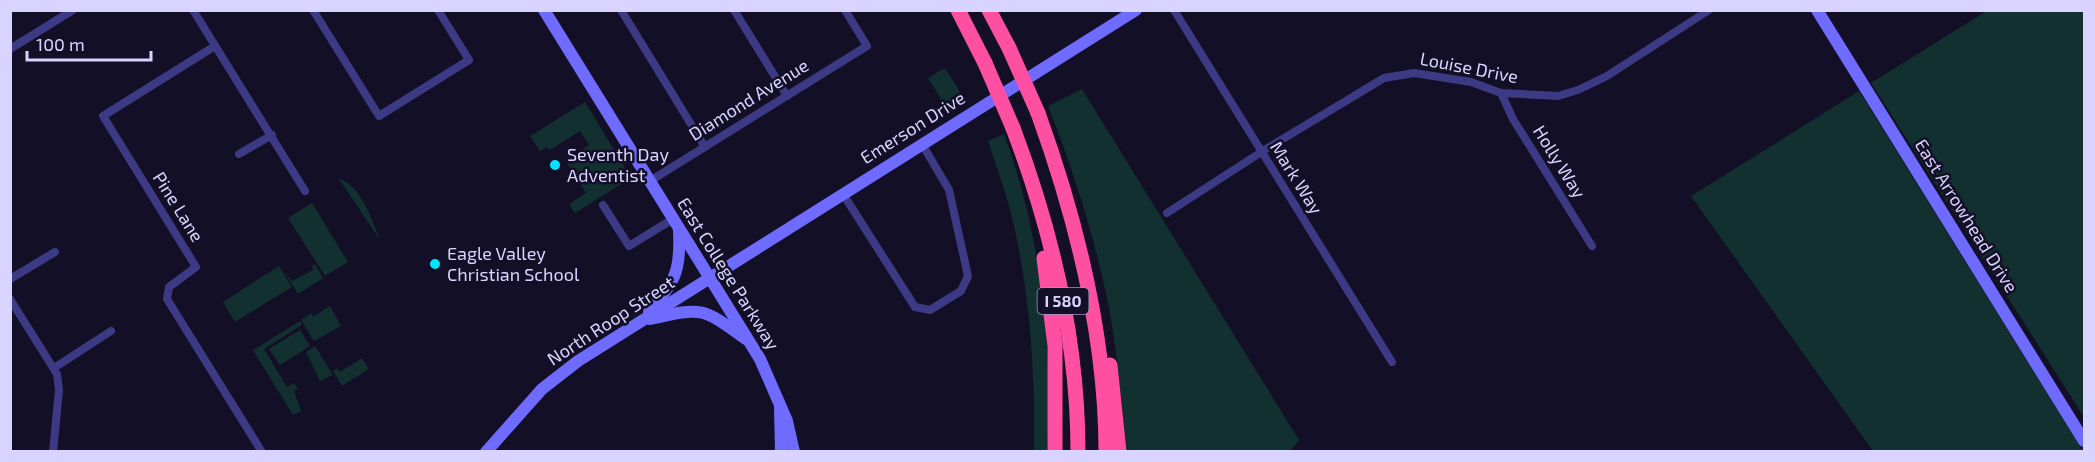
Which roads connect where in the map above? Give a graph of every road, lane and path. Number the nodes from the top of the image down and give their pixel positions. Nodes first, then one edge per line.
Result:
1 (73, 10) edge
2 (193, 10) edge
3 (313, 10) edge
4 (438, 10) edge
5 (544, 10) edge
6 (621, 10) edge
7 (734, 10) edge
8 (845, 10) edge
9 (958, 10) edge
10 (989, 10) edge
11 (1136, 10) edge
12 (1174, 10) edge
13 (1709, 10) edge
14 (1816, 10) edge
15 (215, 46) junction
16 (10, 49) edge
17 (1501, 93) junction
18 (787, 96) junction
19 (272, 135) junction
20 (922, 144) junction
21 (705, 147) junction
22 (1260, 152) junction
23 (239, 154) dead end
24 (1023, 155) junction
25 (650, 181) junction
26 (305, 191) dead end
27 (843, 194) junction
28 (1068, 202) junction
29 (603, 205) dead end
30 (1167, 213) dead end
31 (676, 224) junction
32 (1592, 246) dead end
33 (55, 252) dead end
34 (710, 278) junction
35 (10, 279) edge
36 (10, 299) edge
37 (640, 322) junction
38 (111, 331) dead end
39 (750, 342) junction
40 (1392, 362) dead end
41 (54, 368) junction
42 (780, 407) junction
43 (2085, 441) edge
44 (53, 452) edge
45 (262, 452) edge
46 (486, 452) edge
47 (781, 452) edge
48 (794, 452) edge
49 (1055, 452) edge
50 (1078, 452) edge
51 (1106, 452) edge
52 (1119, 452) edge

1 - 16 street
2 - 15 street
3 - 4 street
5 - 25 main road, East College Parkway
6 - 21 street
7 - 18 street
8 - 18 street, Diamond Avenue
9 - 24 highway, I 580, bridge
10 - 28 highway, I 580, bridge
11 - 20 main road, Emerson Drive
12 - 22 street, Mark Way
13 - 17 street, Louise Drive
14 - 43 main road, East Arrowhead Drive
15 - 19 street
15 - 45 street, Pine Lane
17 - 22 street, Louise Drive
17 - 32 street, Holly Way
18 - 21 street, Diamond Avenue
19 - 23 street
19 - 26 street
20 - 27 main road, Emerson Drive
20 - 27 street
21 - 25 street, Diamond Avenue
22 - 30 street, Louise Drive
22 - 40 street, Mark Way
24 - 49 highway
24 - 50 highway, I 580
25 - 31 main road, East College Parkway
27 - 34 main road, Emerson Drive
28 - 51 highway, I 580
28 - 52 highway
29 - 31 street
31 - 34 main road, East College Parkway
31 - 37 main road
33 - 35 street
34 - 37 main road, North Roop Street
34 - 39 main road, East College Parkway
36 - 41 street
37 - 39 main road
37 - 46 main road, North Roop Street
38 - 41 street
39 - 42 main road, East College Parkway
41 - 44 street
42 - 47 main road, East College Parkway
42 - 48 main road, East College Parkway

